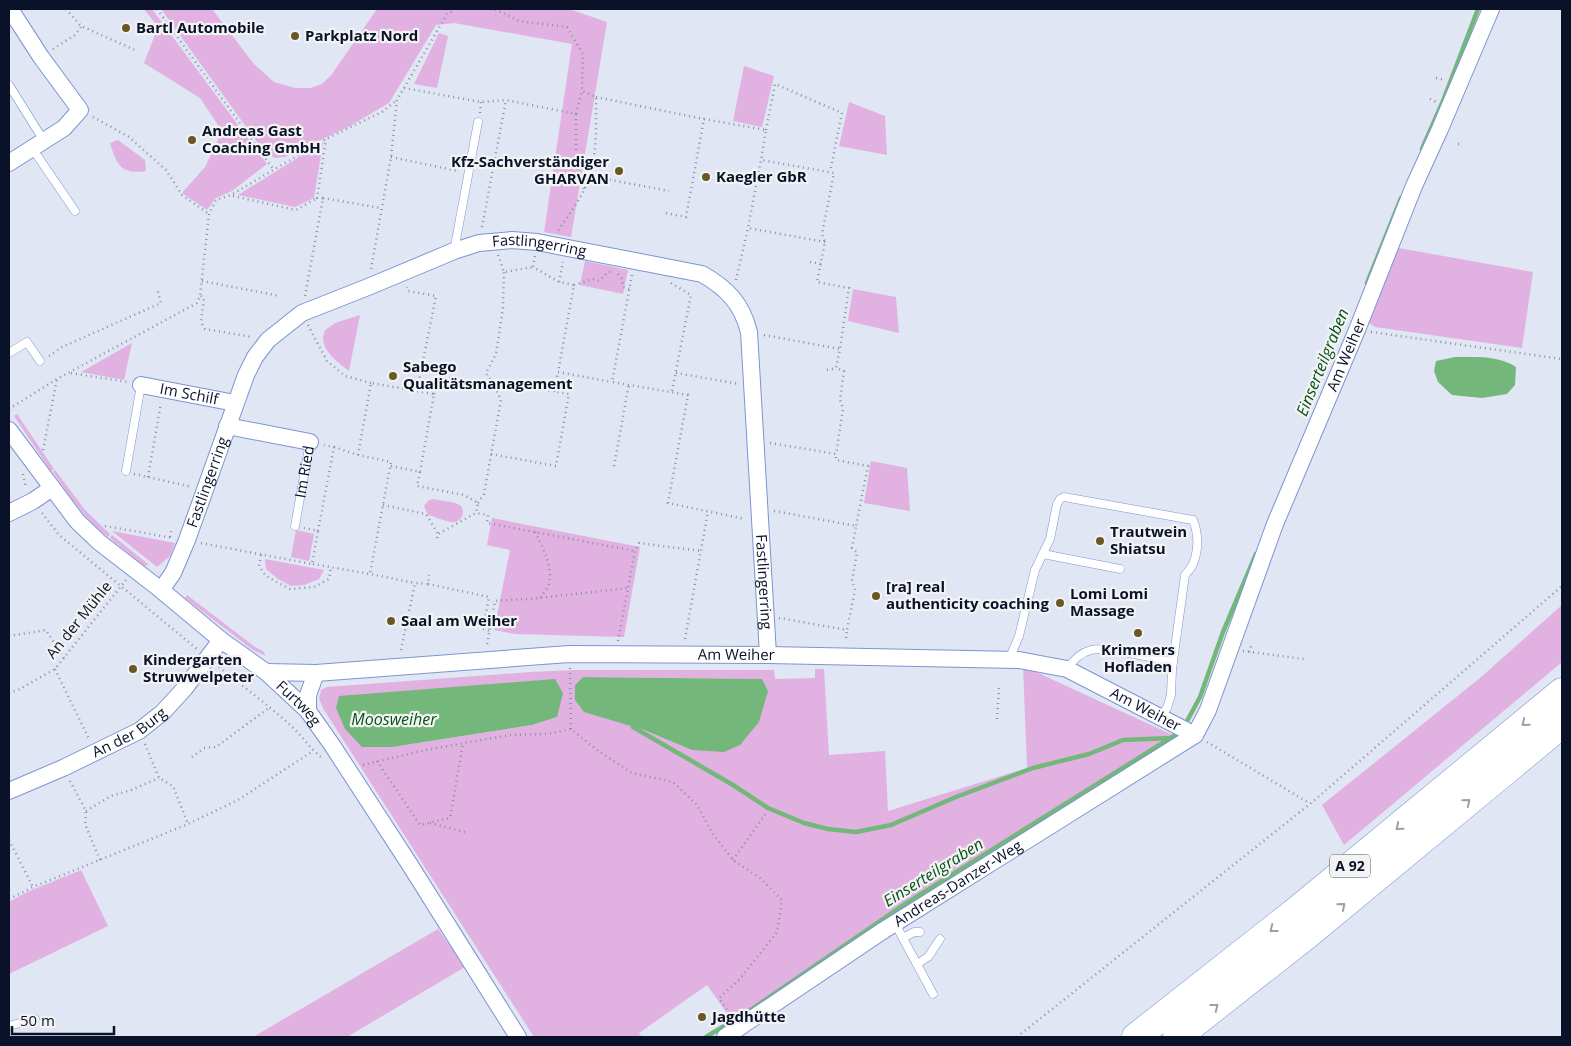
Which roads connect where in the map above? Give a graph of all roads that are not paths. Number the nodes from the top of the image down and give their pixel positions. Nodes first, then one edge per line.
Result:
1 (10, 9) edge
2 (1491, 9) edge
3 (9, 84) edge
4 (478, 122) dead end
5 (38, 145) junction
6 (9, 163) edge
7 (75, 211) dead end
8 (454, 251) junction
9 (9, 353) edge
10 (40, 361) road end
11 (141, 385) joint
12 (235, 403) junction
13 (227, 426) junction
14 (9, 430) edge
15 (310, 442) joint
16 (126, 471) road end
17 (52, 488) junction
18 (9, 513) edge
19 (295, 526) road end
20 (1043, 554) junction
21 (1120, 569) dead end
22 (161, 590) junction
23 (221, 640) junction
24 (768, 655) junction
25 (1010, 660) junction
26 (1173, 662) junction
27 (1067, 669) junction
28 (266, 672) junction
29 (316, 672) junction
30 (1562, 692) edge
31 (308, 711) junction
32 (1160, 717) junction
33 (1562, 724) edge
34 (1194, 735) junction
35 (9, 791) edge
36 (896, 923) junction
37 (920, 932) dead end
38 (902, 938) junction
39 (940, 940) dead end
40 (917, 964) junction
41 (933, 994) dead end
42 (35, 1019) dead end
43 (9, 1026) edge
44 (518, 1037) edge
45 (725, 1037) edge
46 (1136, 1037) edge
47 (1177, 1037) edge

1 - 5 street
2 - 34 street, Am Weiher
3 - 5 lane
4 - 8 lane
5 - 6 street
5 - 7 lane
8 - 12 street, Fastlingerring
8 - 24 street, Fastlingerring
9 - 10 lane
11 - 12 street, Im Schilf
11 - 16 lane
12 - 13 street, Fastlingerring
13 - 15 street, Im Ried
13 - 22 street, Fastlingerring
14 - 17 street, Furtweg
15 - 19 lane, Im Ried
17 - 18 street
17 - 22 street, Furtweg
20 - 21 lane
20 - 25 lane
20 - 26 lane
22 - 23 street, Furtweg
23 - 28 street, Furtweg
23 - 35 street, An der Burg
24 - 25 street, Am Weiher
24 - 29 street, Am Weiher
25 - 27 street, Am Weiher
26 - 27 lane
26 - 32 lane
27 - 32 street, Am Weiher
28 - 29 street, Am Weiher
28 - 31 street, Furtweg
29 - 31 street
30 -> 46 highway, A 92
31 - 44 street, Furtweg
32 - 34 street, Am Weiher
47 -> 33 highway, A 92
34 - 36 street, Andreas-Danzer-Weg
36 - 38 lane
36 - 45 street, Andreas-Danzer-Weg
37 - 38 lane
38 - 40 lane
39 - 40 lane
40 - 41 lane
42 - 43 lane

